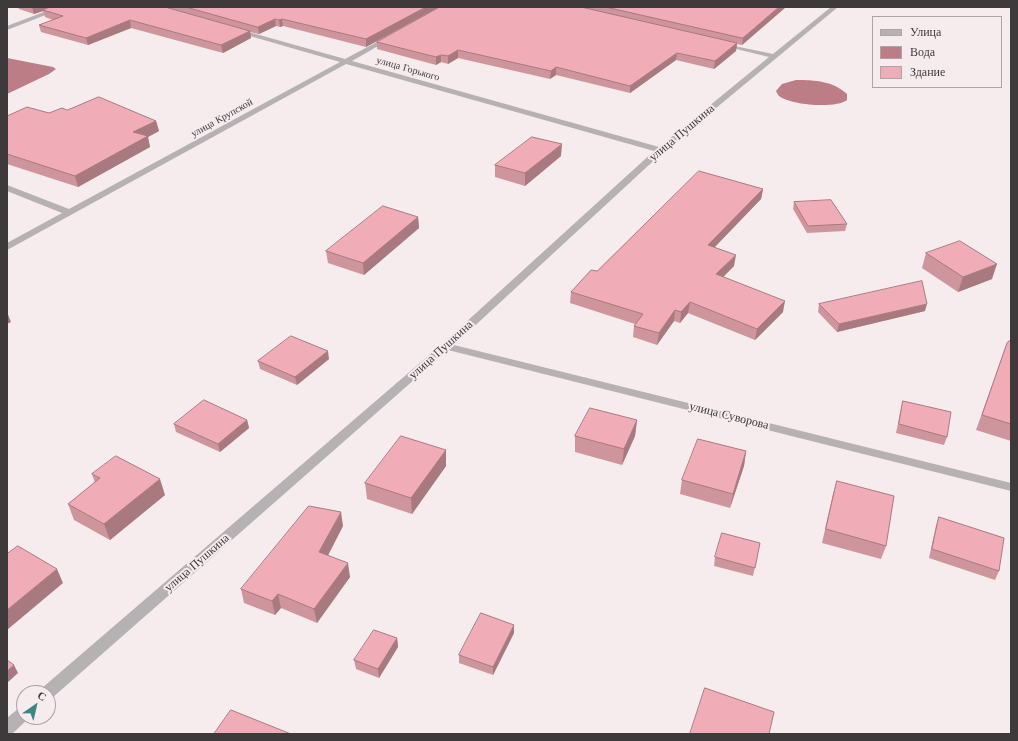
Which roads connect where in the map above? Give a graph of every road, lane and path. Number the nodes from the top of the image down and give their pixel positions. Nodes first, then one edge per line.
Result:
1 (63, 7) edge
2 (835, 7) edge
3 (7, 28) edge
4 (233, 30) edge
5 (396, 34) edge
6 (712, 41) edge
7 (774, 56) junction
8 (345, 62) junction
9 (660, 150) junction
10 (7, 188) edge
11 (70, 213) junction
12 (7, 247) edge
13 (446, 346) junction
14 (1011, 487) edge
15 (56, 685) edge
16 (16, 720) edge
17 (7, 728) edge

1 - 3 street
2 - 7 street, улица Пушкина
4 - 8 street, улица Горького
5 - 8 street, улица Крупской
6 - 7 street
7 - 9 street, улица Пушкина
8 - 9 street, улица Горького
8 - 11 street, улица Крупской
9 - 13 street, улица Пушкина
10 - 11 street
11 - 12 street, улица Крупской
13 - 14 street, улица Суворова
13 - 15 street, улица Пушкина
16 - 17 street

